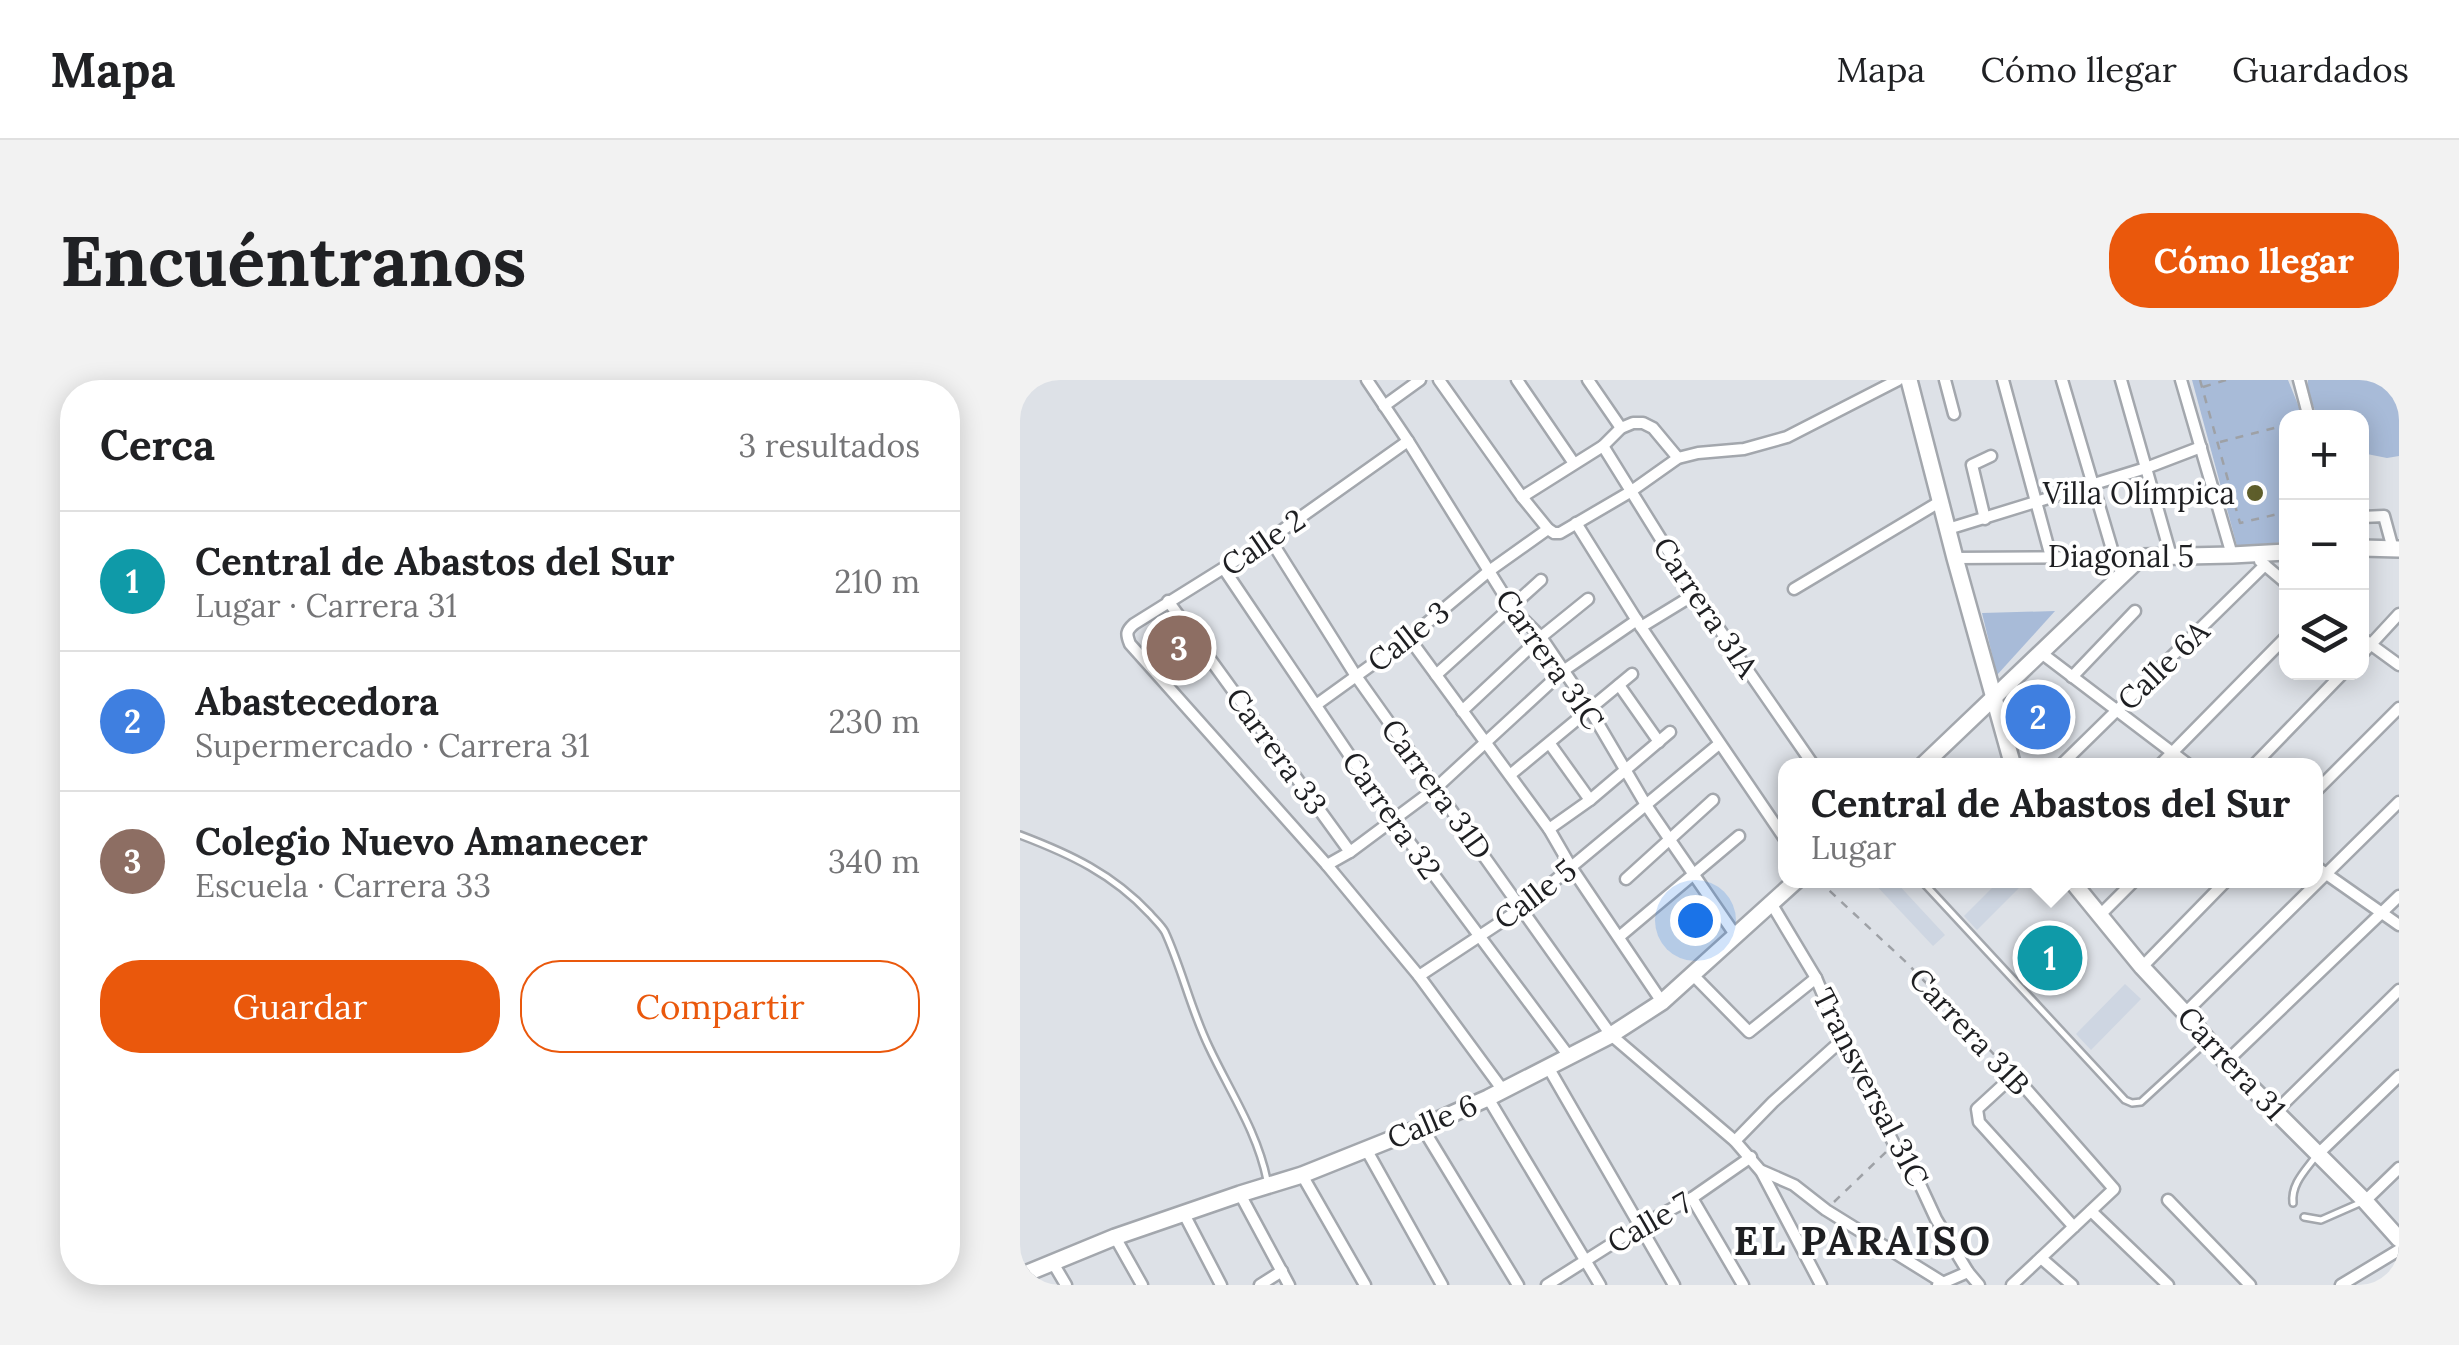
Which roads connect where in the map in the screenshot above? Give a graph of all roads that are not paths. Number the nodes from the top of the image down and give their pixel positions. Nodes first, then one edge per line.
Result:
1 (1367, 380) edge
2 (1420, 380) edge
3 (1439, 380) edge
4 (1517, 380) edge
5 (1588, 380) edge
6 (1898, 380) edge
7 (1909, 380) edge
8 (1946, 380) edge
9 (2004, 380) edge
10 (2062, 380) edge
11 (2120, 380) edge
12 (2181, 380) edge
13 (2299, 380) edge
14 (1384, 406) junction
15 (2308, 410) edge
16 (1954, 414) dead end
17 (1620, 428) junction
18 (1408, 441) junction
19 (1602, 446) junction
20 (2201, 447) junction
21 (1991, 456) dead end
22 (1678, 458) junction
23 (1573, 462) junction
24 (2146, 468) junction
25 (2092, 483) junction
26 (1630, 492) junction
27 (1522, 497) junction
28 (1940, 501) junction
29 (2036, 502) junction
30 (2369, 517) edge
31 (1984, 519) junction
32 (1576, 524) junction
33 (1548, 529) junction
34 (1948, 529) junction
35 (1270, 539) junction
36 (2396, 549) edge
37 (2369, 550) edge
38 (2279, 552) edge
39 (2251, 553) junction
40 (2232, 555) junction
41 (2114, 556) junction
42 (2142, 556) junction
43 (2172, 556) junction
44 (2051, 557) junction
45 (1955, 558) junction
46 (2265, 565) junction
47 (1224, 569) junction
48 (1489, 572) junction
49 (2279, 576) edge
50 (1541, 580) dead end
51 (1794, 589) dead end
52 (1694, 594) junction
53 (1588, 599) dead end
54 (1168, 601) junction
55 (1512, 608) junction
56 (2135, 611) dead end
57 (2399, 614) edge
58 (1639, 624) junction
59 (1540, 637) junction
60 (1409, 638) junction
61 (2369, 639) edge
62 (2369, 644) edge
63 (2279, 645) edge
64 (2040, 652) junction
65 (2399, 665) edge
66 (1563, 671) junction
67 (1436, 674) junction
68 (1632, 674) dead end
69 (1356, 676) junction
70 (2072, 676) junction
71 (2336, 680) edge
72 (1619, 685) junction
73 (1994, 696) junction
74 (1316, 705) junction
75 (1589, 708) junction
76 (2399, 708) edge
77 (1462, 710) junction
78 (2116, 710) junction
79 (1670, 732) dead end
80 (1487, 742) junction
81 (1659, 742) junction
82 (1550, 744) junction
83 (1719, 744) junction
84 (2172, 752) junction
85 (1808, 758) edge
86 (1930, 758) edge
87 (2011, 758) edge
88 (2068, 758) edge
89 (2167, 758) edge
90 (2180, 758) edge
91 (2261, 758) edge
92 (1624, 770) junction
93 (1510, 775) junction
94 (2323, 784) edge
95 (1436, 788) junction
96 (1590, 800) junction
97 (1713, 800) dead end
98 (2399, 802) edge
99 (1646, 805) junction
100 (1393, 820) junction
101 (1549, 829) junction
102 (1778, 829) edge
103 (1020, 835) edge
104 (1738, 836) dead end
105 (1670, 838) junction
106 (1350, 852) junction
107 (1327, 865) junction
108 (1571, 867) junction
109 (2323, 873) edge
110 (2326, 875) junction
111 (1694, 876) junction
112 (2323, 878) edge
113 (1626, 880) dead end
114 (1788, 888) edge
115 (1928, 888) edge
116 (2077, 888) edge
117 (2128, 888) edge
118 (2220, 888) edge
119 (2313, 888) edge
120 (2399, 896) edge
121 (1772, 903) junction
122 (1522, 908) junction
123 (2383, 913) junction
124 (2099, 916) junction
125 (2399, 925) edge
126 (1480, 936) junction
127 (1736, 936) junction
128 (1619, 938) junction
129 (2142, 967) junction
130 (1693, 975) junction
131 (1419, 976) junction
132 (1816, 978) junction
133 (2399, 990) edge
134 (1662, 1002) junction
135 (2185, 1013) junction
136 (1611, 1035) junction
137 (1842, 1040) junction
138 (2209, 1040) junction
139 (1568, 1055) junction
140 (2226, 1062) junction
141 (1548, 1067) junction
142 (2399, 1076) edge
143 (1495, 1094) junction
144 (2276, 1111) junction
145 (1422, 1127) junction
146 (1735, 1141) junction
147 (1366, 1149) junction
148 (2318, 1154) junction
149 (1750, 1157) junction
150 (2399, 1168) edge
151 (1760, 1170) junction
152 (1302, 1176) junction
153 (1268, 1185) junction
154 (1240, 1194) junction
155 (1692, 1198) junction
156 (2168, 1200) dead end
157 (2365, 1201) junction
158 (2293, 1203) dead end
159 (2091, 1211) junction
160 (1184, 1214) junction
161 (2304, 1217) dead end
162 (1640, 1226) junction
163 (2074, 1227) junction
164 (1115, 1238) junction
165 (2399, 1239) edge
166 (2399, 1250) edge
167 (2041, 1258) junction
168 (1585, 1260) junction
169 (1054, 1262) junction
170 (1282, 1272) junction
171 (1968, 1272) junction
172 (1020, 1276) edge
173 (1940, 1284) edge
174 (1066, 1285) edge
175 (1142, 1285) edge
176 (1221, 1285) edge
177 (1260, 1285) edge
178 (1289, 1285) edge
179 (1365, 1285) edge
180 (1442, 1285) edge
181 (1518, 1285) edge
182 (1547, 1285) edge
183 (1600, 1285) edge
184 (1674, 1285) edge
185 (1743, 1285) edge
186 (1821, 1285) edge
187 (1980, 1285) edge
188 (2012, 1285) edge
189 (2072, 1285) edge
190 (2168, 1285) edge
191 (2250, 1285) edge
192 (2342, 1285) edge

1 - 14 street, Carrera 31C
2 - 14 street
3 - 27 street
4 - 23 street
5 - 17 street
6 - 22 street
7 - 28 street
8 - 16 street
9 - 29 street
10 - 25 street
11 - 24 street
12 - 20 street
13 - 15 street
14 - 18 street, Carrera 31C
17 - 19 street
17 - 22 street
18 - 35 street, Calle 2
18 - 48 street, Carrera 31C
19 - 23 street
19 - 26 street, Carrera 31A
20 - 24 street
20 - 40 street
21 - 31 street
22 - 26 street
23 - 27 street
24 - 25 street
24 - 43 street
25 - 29 street
25 - 41 street
26 - 32 street
26 - 52 street, Carrera 31A
27 - 33 street
28 - 34 street
28 - 51 street
29 - 31 street
29 - 44 street
30 - 36 street
31 - 34 street
32 - 33 street
32 - 58 street
33 - 48 street, Calle 3
34 - 45 street
35 - 47 street, Calle 2
35 - 69 street, Carrera 31D
36 - 37 street
38 - 39 street, Diagonal 5
39 - 40 street, Diagonal 5
39 - 46 street
40 - 43 street, Diagonal 5
41 - 42 street, Diagonal 5
41 - 44 street, Diagonal 5
42 - 43 street, Diagonal 5
42 - 64 street
44 - 45 street, Diagonal 5
45 - 73 street
46 - 49 street
46 - 78 street, Calle 6A
47 - 54 street, Calle 2
47 - 74 street, Carrera 32
48 - 55 street, Carrera 31C
48 - 60 street, Calle 3
50 - 55 street
52 - 58 street
52 - 85 street, Carrera 31A
53 - 59 street
54 - 106 street, Carrera 33
54 - 107 street, Calle 2
55 - 59 street, Carrera 31C
55 - 67 street
56 - 70 street
57 - 61 street
58 - 66 street
58 - 83 street
59 - 66 street, Carrera 31C
59 - 77 street
60 - 67 street
60 - 69 street, Calle 3
62 - 65 street
63 - 84 street
64 - 70 street
64 - 73 street
66 - 75 street, Carrera 31C
66 - 80 street
67 - 77 street
68 - 72 street
69 - 74 street, Calle 3
69 - 95 street, Carrera 31D
70 - 78 street
71 - 91 street
72 - 75 street
72 - 81 street
73 - 86 street
73 - 87 street
74 - 100 street, Carrera 32
75 - 82 street
75 - 92 street, Carrera 31C
76 - 94 street
77 - 80 street
78 - 84 street
78 - 88 street, Calle 6A
79 - 81 street
80 - 93 street
80 - 95 street
81 - 92 street
82 - 93 street
82 - 96 street
83 - 99 street, Calle 5
83 - 102 street
84 - 89 street
84 - 90 street
92 - 96 street
92 - 99 street, Carrera 31C
93 - 101 street
95 - 100 street
95 - 122 street, Carrera 31D
96 - 101 street
97 - 105 street
98 - 110 street
99 - 105 street, Carrera 31C
99 - 108 street, Calle 5
100 - 106 street
100 - 126 street, Carrera 32
101 - 108 street
103 - 153 lane
104 - 111 street
105 - 111 street, Carrera 31C
105 - 113 street
106 - 107 street
107 - 131 street
108 - 122 street, Calle 5
108 - 128 street
109 - 110 street
110 - 112 street
110 - 123 street
111 - 127 street, Carrera 31C
111 - 128 street
114 - 121 street, Calle 6
115 - 138 lane
116 - 124 street, Carrera 31
117 - 124 street
118 - 129 street
119 - 135 street
120 - 123 street
121 - 127 street, Calle 6
121 - 132 street, Transversal 31C
122 - 126 street, Calle 5
122 - 136 street, Carrera 31D
123 - 125 street
123 - 140 street
124 - 129 street, Carrera 31
126 - 131 street, Calle 5
126 - 139 street, Carrera 32
127 - 130 street, Calle 6
128 - 134 street
129 - 135 street, Carrera 31
130 - 132 street
130 - 134 street, Calle 6
131 - 143 street
132 - 137 street, Transversal 31C
133 - 144 street
134 - 136 street, Calle 6
135 - 138 street, Carrera 31
136 - 139 street, Calle 6
136 - 146 street, Carrera 31D
137 - 146 street
137 - 171 street, Transversal 31C
138 - 140 street, Carrera 31
139 - 141 street, Calle 6
140 - 144 street, Carrera 31
141 - 143 street, Calle 6
141 - 162 street
142 - 148 street
143 - 145 street, Calle 6
143 - 168 street
144 - 148 street, Carrera 31
145 - 147 street, Calle 6
145 - 181 street
146 - 149 street, Carrera 31D
147 - 152 street, Calle 6
147 - 180 street
148 - 157 street, Carrera 31
148 - 158 lane
149 - 151 street, Carrera 31D
149 - 155 street, Calle 7
150 - 157 street
151 - 173 street
151 - 186 street
152 - 153 street, Calle 6
152 - 179 street
153 - 154 street, Calle 6
154 - 160 street, Calle 6
154 - 170 street
155 - 162 street, Calle 7
155 - 185 street
156 - 191 street
157 - 161 lane
157 - 165 street, Carrera 31
159 - 163 street
159 - 163 street, Carrera 31B
159 - 190 street
160 - 164 street, Calle 6
160 - 176 street
162 - 168 street, Calle 7
162 - 184 street
163 - 167 street
164 - 169 street, Calle 6
164 - 175 street
166 - 192 street
167 - 188 street
167 - 189 street
168 - 182 street, Calle 7
168 - 183 street
169 - 172 street, Calle 6
169 - 174 street
170 - 177 street
170 - 178 street
171 - 173 street
171 - 187 street

